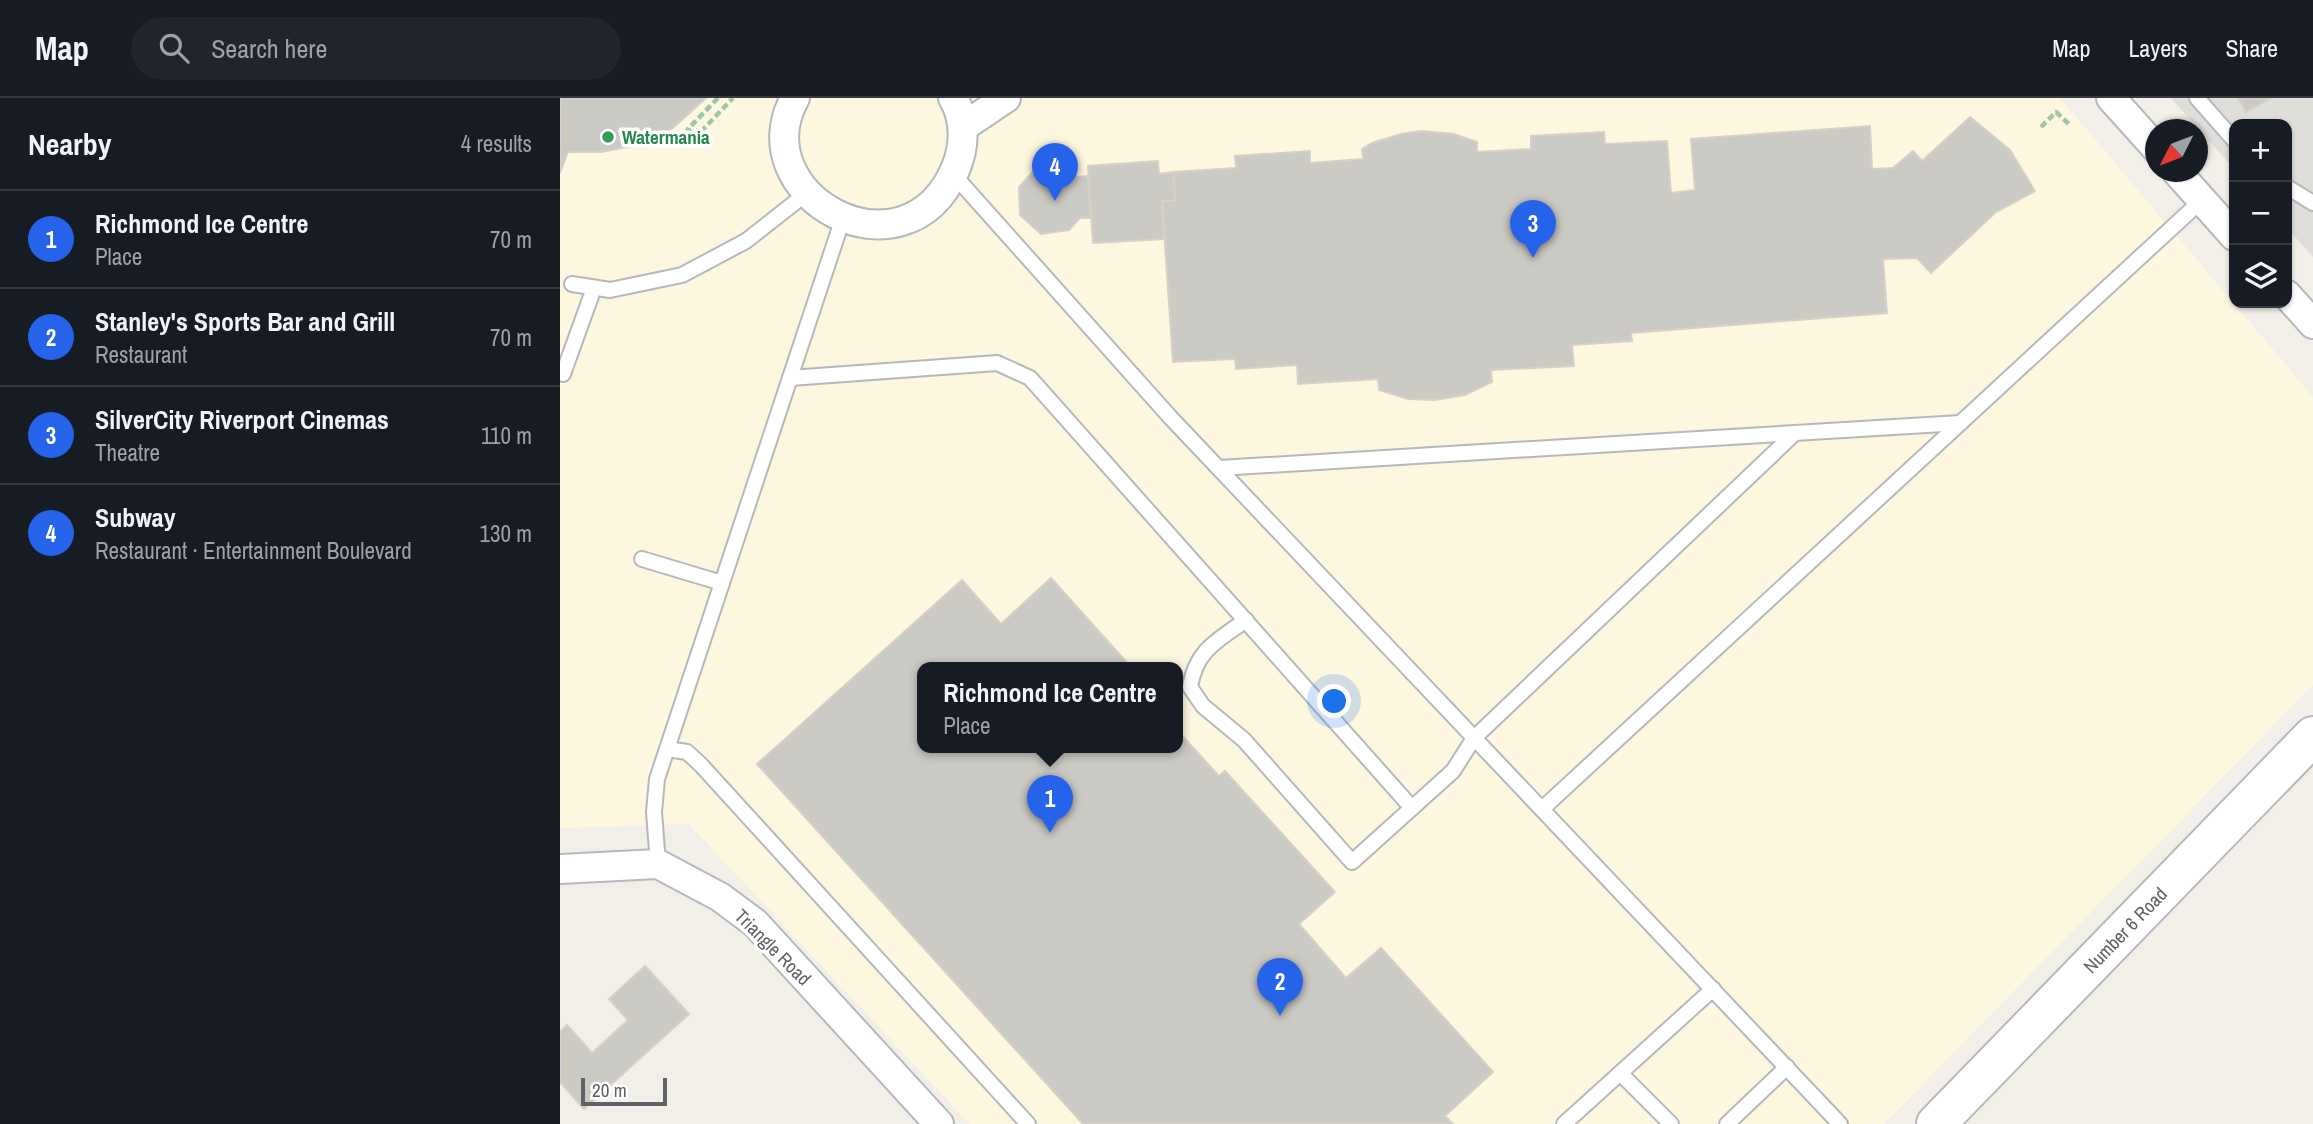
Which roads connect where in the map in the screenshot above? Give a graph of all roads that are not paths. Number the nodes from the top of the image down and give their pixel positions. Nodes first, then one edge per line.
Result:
1 (795, 98) edge
2 (953, 98) edge
3 (1006, 98) edge
4 (2111, 98) edge
5 (2197, 98) edge
6 (963, 127) junction
7 (2229, 134) edge
8 (2145, 137) edge
9 (953, 174) junction
10 (2186, 182) edge
11 (2292, 190) edge
12 (807, 193) junction
13 (2202, 200) junction
14 (2313, 203) edge
15 (843, 218) junction
16 (2229, 230) edge
17 (572, 284) dead end
18 (594, 288) junction
19 (2292, 301) edge
20 (2313, 324) edge
21 (563, 374) dead end
22 (790, 377) junction
23 (1960, 423) junction
24 (1794, 433) junction
25 (1219, 468) junction
26 (642, 559) dead end
27 (722, 583) junction
28 (1246, 620) junction
29 (2313, 736) edge
30 (1474, 738) junction
31 (667, 748) junction
32 (1412, 808) junction
33 (1542, 809) junction
34 (658, 864) junction
35 (560, 869) edge
36 (1713, 989) junction
37 (1787, 1067) junction
38 (1620, 1073) junction
39 (939, 1124) edge
40 (1028, 1124) edge
41 (1564, 1124) edge
42 (1671, 1124) edge
43 (1727, 1124) edge
44 (1840, 1124) edge
45 (1936, 1124) edge

1 - 12 street
2 - 6 street
3 - 6 street
4 - 8 street
5 - 7 lane
6 - 9 street
9 - 15 street
9 - 25 lane
10 - 13 street
11 - 14 lane
12 - 15 street
12 - 18 lane
13 - 16 street
13 - 23 lane
15 - 22 lane
17 - 18 lane
18 - 21 lane
19 - 20 street
22 - 27 lane
22 - 28 lane
23 - 24 lane
23 - 33 lane
24 - 25 lane
24 - 30 lane
25 - 30 lane
26 - 27 lane
27 - 31 lane
28 - 32 lane
28 - 32 lane
29 - 45 street, Number 6 Road
30 - 32 lane
30 - 33 lane
31 - 34 lane
31 - 40 lane
33 - 36 lane
34 - 35 street
34 - 39 street, Triangle Road
36 - 37 lane
36 - 38 lane
37 - 43 lane
37 - 44 lane
38 - 41 lane
38 - 42 lane

